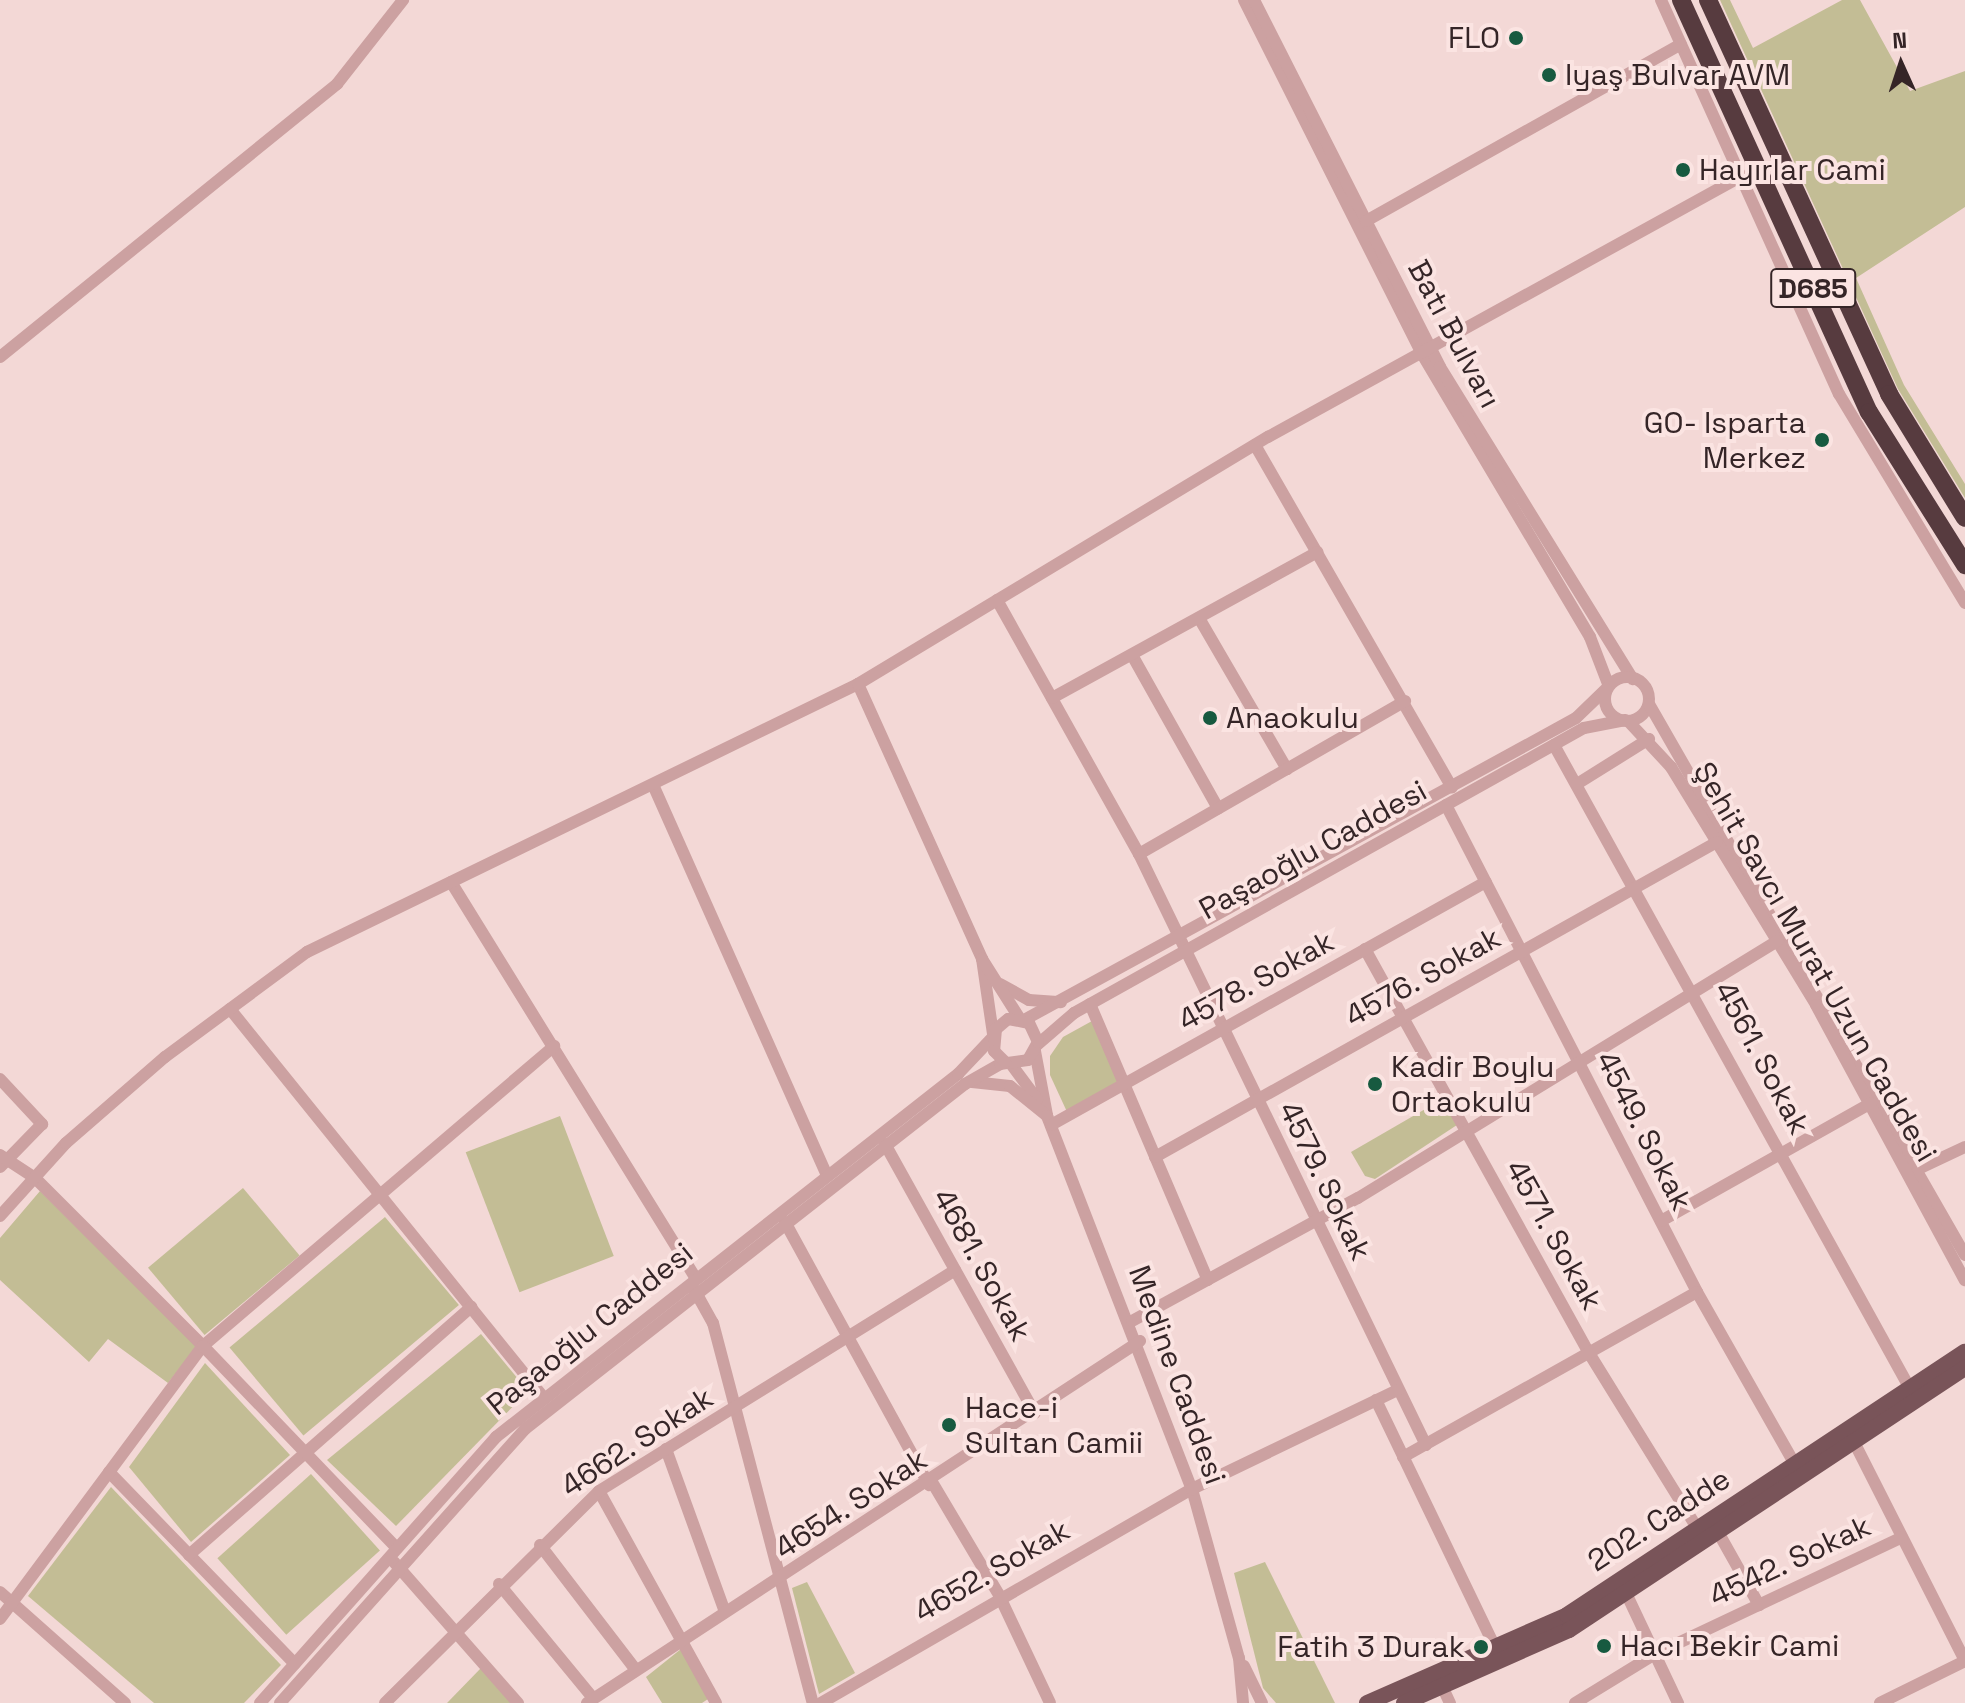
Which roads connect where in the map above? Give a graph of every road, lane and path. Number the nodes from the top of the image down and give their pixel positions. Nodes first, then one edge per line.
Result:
1 (403, 0) edge
2 (1244, 0) edge
3 (1254, 0) edge
4 (1661, 0) edge
5 (1681, 0) edge
6 (1708, 0) edge
7 (1681, 44) junction
8 (1742, 176) junction
9 (1366, 221) junction
10 (1426, 351) junction
11 (0, 357) edge
12 (1255, 445) junction
13 (1965, 518) edge
14 (1318, 552) junction
15 (1965, 565) edge
16 (997, 600) junction
17 (1965, 603) edge
18 (1199, 618) junction
19 (1132, 655) junction
20 (1633, 679) junction
21 (858, 684) junction
22 (1607, 686) junction
23 (1052, 698) junction
24 (1405, 701) junction
25 (1649, 704) junction
26 (1627, 721) junction
27 (1649, 739) junction
28 (1554, 745) junction
29 (1287, 769) junction
30 (1577, 784) junction
31 (654, 787) junction
32 (1452, 787) junction
33 (1446, 805) junction
34 (1218, 808) junction
35 (1717, 842) junction
36 (1139, 854) junction
37 (451, 882) junction
38 (1486, 882) junction
39 (1638, 887) junction
40 (1777, 941) junction
41 (1181, 946) junction
42 (1365, 949) junction
43 (1522, 951) junction
44 (982, 959) junction
45 (994, 979) junction
46 (1695, 990) junction
47 (1067, 1001) junction
48 (1090, 1004) junction
49 (230, 1009) junction
50 (1404, 1018) junction
51 (1022, 1020) junction
52 (1222, 1029) junction
53 (993, 1036) junction
54 (554, 1046) junction
55 (1036, 1048) junction
56 (1578, 1059) junction
57 (1008, 1063) junction
58 (0, 1079) edge
59 (965, 1084) junction
60 (1124, 1084) junction
61 (1256, 1100) junction
62 (1871, 1103) junction
63 (1049, 1120) junction
64 (1467, 1129) junction
65 (885, 1144) junction
66 (1965, 1147) edge
67 (1783, 1152) junction
68 (1155, 1157) junction
69 (2, 1161) edge
70 (1918, 1169) junction
71 (826, 1174) junction
72 (35, 1178) junction
73 (382, 1198) junction
74 (0, 1216) edge
75 (1315, 1221) junction
76 (1661, 1221) junction
77 (785, 1222) junction
78 (1965, 1255) edge
79 (955, 1270) junction
80 (1208, 1280) junction
81 (1965, 1280) edge
82 (693, 1284) junction
83 (1697, 1292) junction
84 (471, 1307) junction
85 (1132, 1321) junction
86 (847, 1335) junction
87 (1140, 1341) junction
88 (203, 1346) junction
89 (1965, 1352) edge
90 (1589, 1353) junction
91 (1965, 1368) edge
92 (1398, 1390) junction
93 (1913, 1394) junction
94 (543, 1397) junction
95 (1376, 1400) junction
96 (735, 1408) junction
97 (1035, 1413) junction
98 (1854, 1442) junction
99 (1426, 1445) junction
100 (666, 1449) junction
101 (304, 1453) junction
102 (1403, 1457) junction
103 (1798, 1470) junction
104 (109, 1472) junction
105 (931, 1483) junction
106 (1192, 1489) junction
107 (599, 1491) junction
108 (1707, 1534) junction
109 (1902, 1537) junction
110 (540, 1545) junction
111 (394, 1552) junction
112 (189, 1555) junction
113 (399, 1568) junction
114 (781, 1581) junction
115 (499, 1584) junction
116 (0, 1592) edge
117 (1626, 1593) junction
118 (999, 1595) junction
119 (12, 1603) junction
120 (1759, 1605) junction
121 (725, 1612) junction
122 (0, 1619) edge
123 (454, 1631) junction
124 (680, 1637) junction
125 (1499, 1654) junction
126 (1655, 1654) junction
127 (1239, 1658) junction
128 (1965, 1661) edge
129 (295, 1664) junction
130 (635, 1669) junction
131 (1442, 1686) junction
132 (590, 1701) edge
133 (125, 1703) edge
134 (260, 1703) edge
135 (280, 1703) edge
136 (385, 1703) edge
137 (518, 1703) edge
138 (716, 1703) edge
139 (813, 1703) edge
140 (821, 1703) edge
141 (1050, 1703) edge
142 (1243, 1703) edge
143 (1262, 1703) edge
144 (1367, 1703) edge
145 (1404, 1703) edge
146 (1450, 1703) edge
147 (1575, 1703) edge
148 (1678, 1703) edge
149 (1880, 1703) edge

1 - 11 street
2 - 10 street, Batı Bulvarı
3 - 9 street, Batı Bulvarı
4 - 7 street
5 - 15 highway, D685
6 - 13 highway, D685
7 - 8 street
7 - 9 street
8 - 10 street
8 - 17 street
9 - 10 street, Batı Bulvarı
10 - 12 street
10 - 20 street, Batı Bulvarı
10 - 22 street, Batı Bulvarı
12 - 14 street
12 - 16 street
14 - 18 street
14 - 24 street
16 - 21 street
16 - 23 street, 4579. Sokak
18 - 19 street
18 - 29 street
19 - 23 street
19 - 34 street
20 - 22 street
20 - 25 street
21 - 31 street
21 - 44 street
22 - 26 street
22 - 32 street, Paşaoğlu Caddesi
23 - 36 street, 4579. Sokak
24 - 29 street
24 - 32 street
25 - 26 street
25 - 70 street, Şehit Savcı Murat Uzun Caddesi
26 - 27 street, Şehit Savcı Murat Uzun Caddesi
26 - 28 street, Paşaoğlu Caddesi
27 - 30 street
27 - 35 street, Şehit Savcı Murat Uzun Caddesi
28 - 30 street, 4561. Sokak
28 - 33 street, Paşaoğlu Caddesi
29 - 34 street
30 - 39 street, 4561. Sokak
31 - 37 street
31 - 71 street
32 - 41 street, Paşaoğlu Caddesi
33 - 38 street, 4549. Sokak
33 - 41 street, Paşaoğlu Caddesi
34 - 36 street
35 - 39 street, 4576. Sokak
35 - 40 street, Şehit Savcı Murat Uzun Caddesi
36 - 41 street, 4579. Sokak
37 - 49 street
37 - 54 street
38 - 42 street, 4578. Sokak
38 - 43 street, 4549. Sokak
39 - 43 street, 4576. Sokak
39 - 46 street, 4561. Sokak
40 - 46 street
40 - 62 street, Şehit Savcı Murat Uzun Caddesi
41 - 47 street, Paşaoğlu Caddesi
41 - 48 street, Paşaoğlu Caddesi
41 - 52 street, 4579. Sokak
42 - 50 street, 4571. Sokak
42 - 52 street, 4578. Sokak
43 - 50 street, 4576. Sokak
43 - 56 street, 4549. Sokak
44 - 45 street, Medine Caddesi
44 - 53 street
45 - 47 street
45 - 51 street, Medine Caddesi
46 - 56 street
46 - 67 street, 4561. Sokak
47 - 51 street, Paşaoğlu Caddesi
48 - 55 street, Paşaoğlu Caddesi
48 - 60 street
49 - 72 street
49 - 73 street
50 - 61 street, 4576. Sokak
50 - 64 street, 4571. Sokak
51 - 53 street, Paşaoğlu Caddesi
51 - 55 street, Medine Caddesi
52 - 60 street, 4578. Sokak
52 - 61 street, 4579. Sokak
53 - 57 street, Medine Caddesi
53 - 71 street, Paşaoğlu Caddesi
54 - 73 street
54 - 82 street
55 - 57 street, Paşaoğlu Caddesi
55 - 63 street, Medine Caddesi
56 - 64 street
56 - 76 street, 4549. Sokak
57 - 59 street, Paşaoğlu Caddesi
57 - 63 street, Medine Caddesi
58 - 69 street
59 - 63 street
59 - 65 street, Paşaoğlu Caddesi
60 - 63 street, 4578. Sokak
60 - 68 street
61 - 68 street, 4576. Sokak
61 - 75 street, 4579. Sokak
62 - 67 street
62 - 81 street, Şehit Savcı Murat Uzun Caddesi
63 - 85 street, Medine Caddesi
64 - 75 street
64 - 90 street, 4571. Sokak
65 - 77 street, Paşaoğlu Caddesi
65 - 79 street, 4681. Sokak
66 - 70 street
67 - 76 street
67 - 93 street, 4561. Sokak
68 - 80 street
69 - 72 street
70 - 78 street, Şehit Savcı Murat Uzun Caddesi
71 - 82 street, Paşaoğlu Caddesi
72 - 74 street
72 - 88 street
73 - 84 street
73 - 88 street
75 - 80 street
75 - 92 street, 4579. Sokak
76 - 83 street, 4549. Sokak
77 - 82 street, Paşaoğlu Caddesi
77 - 86 street
79 - 86 street, 4662. Sokak
79 - 97 street, 4681. Sokak
80 - 85 street
82 - 94 street, Paşaoğlu Caddesi
82 - 96 street
82 - 113 street, Paşaoğlu Caddesi
83 - 90 street
83 - 103 street, 4549. Sokak
84 - 94 street
84 - 101 street
85 - 87 street, Medine Caddesi
86 - 96 street, 4662. Sokak
86 - 105 street
87 - 97 street, 4654. Sokak
87 - 106 street, Medine Caddesi
88 - 101 street
88 - 104 street
89 - 93 main road, 202. Cadde
90 - 99 street
90 - 108 street, 4571. Sokak
91 - 93 main road, 202. Cadde
92 - 95 street, 4652. Sokak
92 - 99 street, 4579. Sokak
93 - 98 main road, 202. Cadde
93 - 103 main road, 202. Cadde
94 - 111 street, Paşaoğlu Caddesi
95 - 102 street
95 - 106 street, 4652. Sokak
96 - 100 street, 4662. Sokak
96 - 114 street
97 - 105 street, 4654. Sokak
98 - 103 main road, 202. Cadde
98 - 109 street
99 - 102 street
100 - 107 street, 4662. Sokak
100 - 121 street
101 - 111 street
101 - 112 street
102 - 125 street
103 - 108 main road, 202. Cadde
104 - 112 street
104 - 119 street
105 - 114 street, 4654. Sokak
105 - 118 street
106 - 118 street, 4652. Sokak
106 - 127 street, Medine Caddesi
107 - 110 street, 4662. Sokak
107 - 124 street
108 - 117 main road, 202. Cadde
108 - 120 street, 4571. Sokak
108 - 125 main road, 202. Cadde
109 - 120 street, 4542. Sokak
109 - 128 street
110 - 115 street, 4662. Sokak
110 - 130 street
111 - 113 street
111 - 129 street, Paşaoğlu Caddesi
112 - 129 street
113 - 123 street
113 - 135 street, Paşaoğlu Caddesi
114 - 121 street, 4654. Sokak
114 - 139 street
115 - 123 street, 4662. Sokak
115 - 132 street
116 - 119 street
117 - 125 main road, 202. Cadde
117 - 126 street
118 - 140 street, 4652. Sokak
118 - 141 street
119 - 122 street
119 - 133 street
120 - 126 street, 4542. Sokak
121 - 124 street, 4654. Sokak
123 - 136 street, 4662. Sokak
123 - 137 street
124 - 130 street, 4654. Sokak
124 - 138 street
125 - 131 main road, 202. Cadde
125 - 144 main road, 202. Cadde
126 - 147 street, 4542. Sokak
126 - 148 street
127 - 142 street, Medine Caddesi
127 - 143 street, Medine Caddesi
128 - 149 street
129 - 134 street, Paşaoğlu Caddesi
130 - 132 street, 4654. Sokak
131 - 145 main road, 202. Cadde
131 - 146 street

